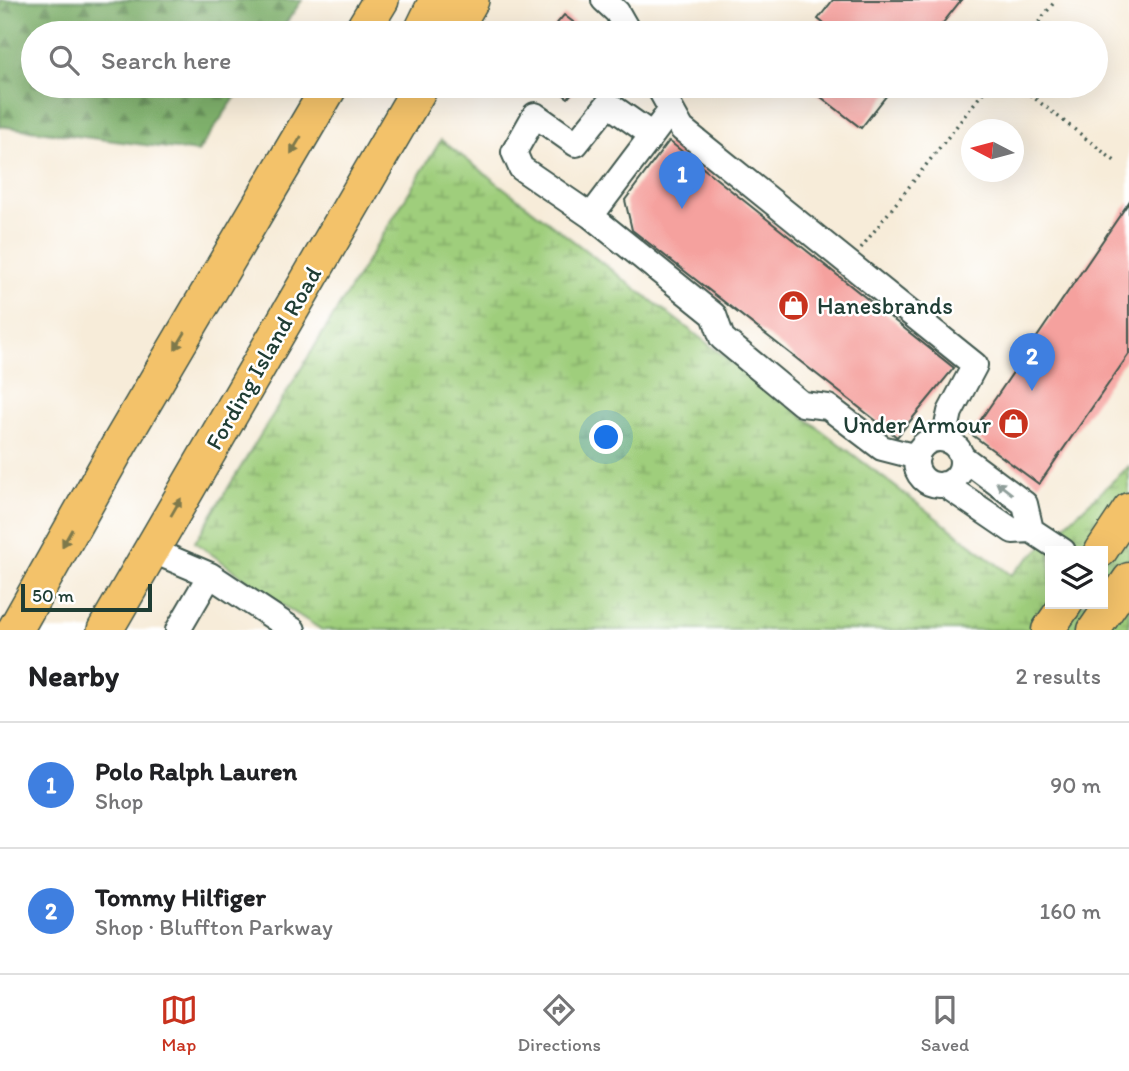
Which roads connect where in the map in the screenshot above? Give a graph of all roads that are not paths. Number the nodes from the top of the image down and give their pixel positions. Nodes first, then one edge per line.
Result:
1 (381, 0) edge
2 (437, 0) edge
3 (471, 0) edge
4 (604, 0) edge
5 (368, 21) edge
6 (427, 21) edge
7 (459, 21) edge
8 (622, 21) edge
9 (323, 98) edge
10 (390, 98) edge
11 (414, 98) edge
12 (664, 98) edge
13 (671, 110) junction
14 (652, 135) junction
15 (591, 216) junction
16 (275, 337) junction
17 (944, 439) junction
18 (917, 457) junction
19 (962, 457) junction
20 (944, 484) junction
21 (1129, 509) edge
22 (1031, 530) junction
23 (1055, 546) edge
24 (1104, 546) edge
25 (151, 550) junction
26 (210, 575) junction
27 (1118, 583) edge
28 (1063, 609) edge
29 (15, 630) edge
30 (105, 630) edge
31 (178, 630) edge
32 (292, 630) edge
33 (1048, 630) edge
34 (1094, 630) edge

1 - 5 highway
2 - 6 highway
3 - 7 highway
4 - 8 street
9 -> 29 highway
10 - 16 highway
11 - 16 highway, Fording Island Road
12 - 13 street
13 - 14 street
13 - 17 street
14 - 15 street
14 - 15 street
15 - 18 street
25 -> 16 highway, Fording Island Road
17 - 18 street
17 - 19 street
18 - 20 street
19 - 20 street
22 -> 19 street
20 - 22 street
21 - 24 main road
22 - 23 street
25 - 26 street
25 - 30 highway, Fording Island Road
26 - 31 street
26 - 32 street
27 - 34 main road
28 - 33 main road

